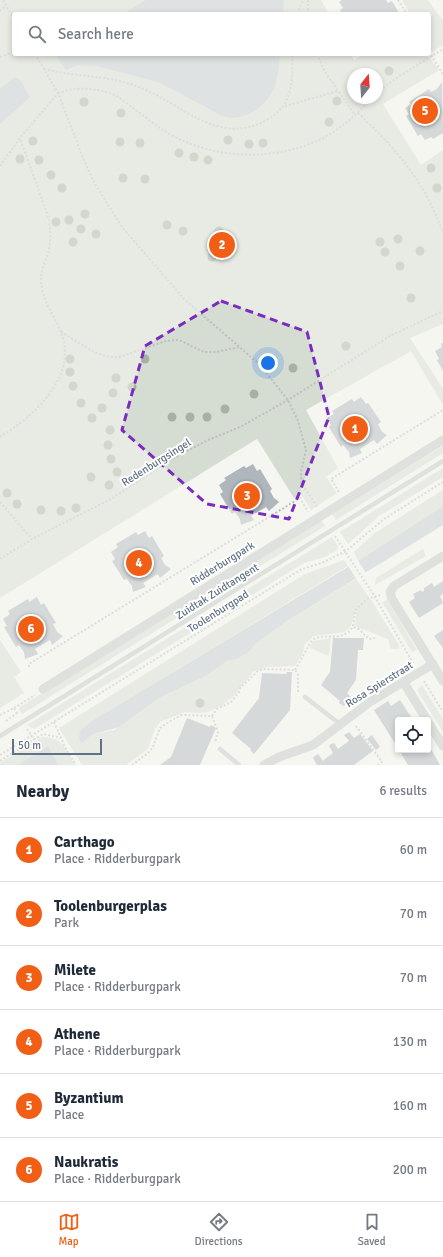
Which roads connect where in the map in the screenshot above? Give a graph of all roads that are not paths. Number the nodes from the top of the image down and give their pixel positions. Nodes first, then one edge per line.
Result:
1 (443, 440) edge
2 (443, 461) edge
3 (443, 556) edge
4 (432, 664) junction
5 (443, 681) edge
6 (404, 683) junction
7 (43, 689) road end
8 (305, 697) road end
9 (425, 717) edge
10 (340, 724) junction
11 (431, 727) edge
12 (0, 736) edge
13 (443, 746) edge
14 (220, 749) road end
15 (239, 765) edge
16 (264, 765) edge

1 - 7 street, Ridderburgpark
2 - 12 lane, Zuidtak Zuidtangent
3 - 4 street
4 - 5 street
4 - 6 street, Rosa Spierstraat
6 - 9 street
6 - 10 street, Rosa Spierstraat
8 - 10 lane
10 - 16 street, Rosa Spierstraat
11 - 13 street
14 - 15 lane

